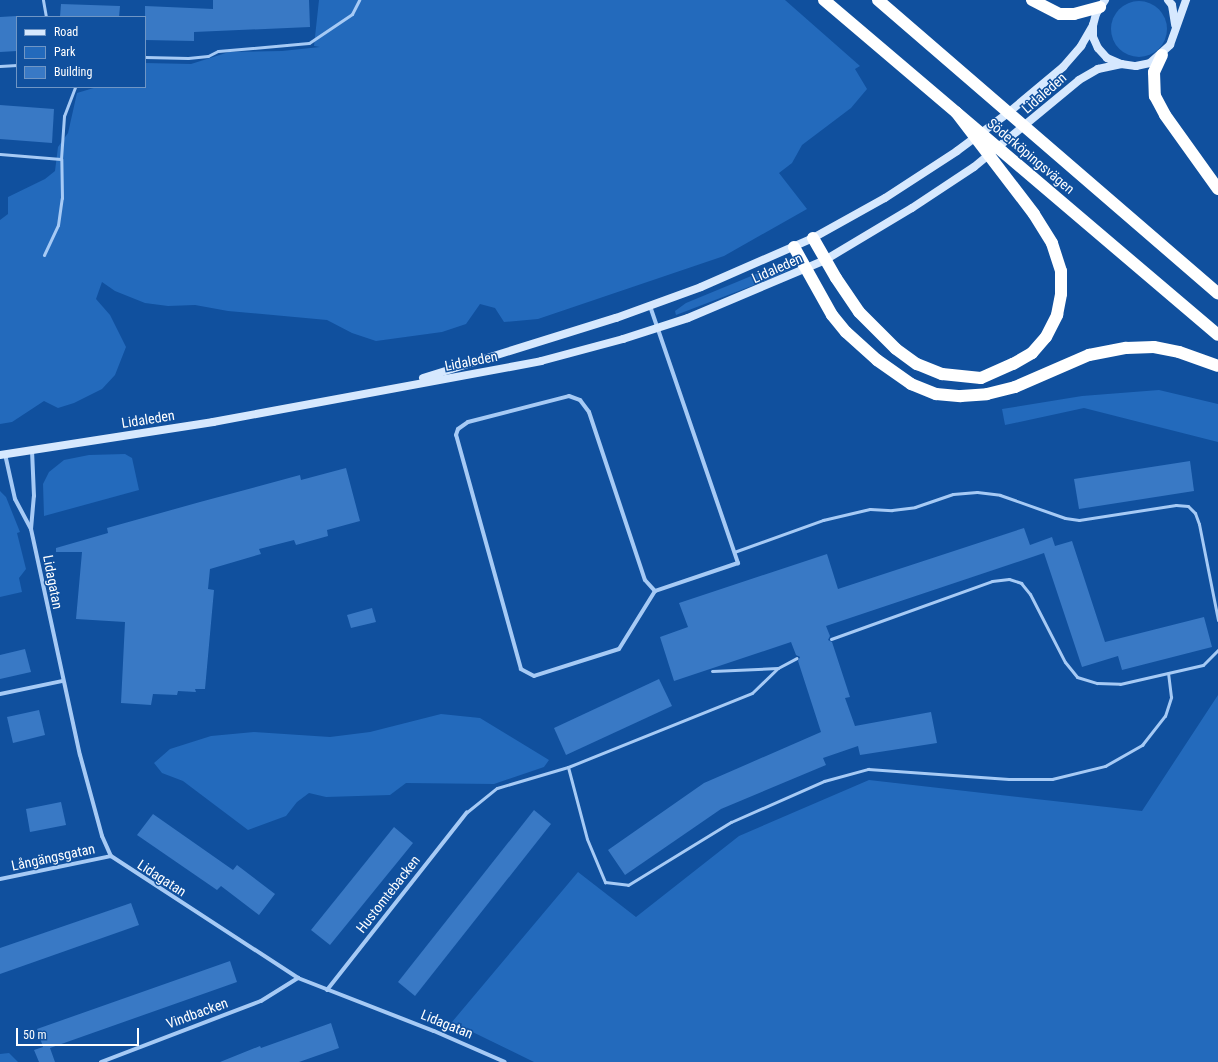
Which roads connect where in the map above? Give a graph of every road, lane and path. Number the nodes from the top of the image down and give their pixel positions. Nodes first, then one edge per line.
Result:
1 (43, 0) edge
2 (359, 0) edge
3 (824, 0) edge
4 (878, 0) edge
5 (1032, 0) edge
6 (1168, 0) edge
7 (1186, 0) edge
8 (1103, 2) edge
9 (46, 16) edge
10 (1093, 25) junction
11 (1175, 30) junction
12 (1162, 55) junction
13 (146, 57) edge
14 (1121, 64) junction
15 (16, 65) edge
16 (0, 66) edge
17 (75, 88) edge
18 (956, 112) junction
19 (0, 154) edge
20 (61, 159) junction
21 (1218, 189) edge
22 (813, 238) junction
23 (794, 247) junction
24 (44, 255) dead end
25 (825, 260) junction
26 (806, 270) junction
27 (1218, 293) edge
28 (650, 305) junction
29 (658, 328) junction
30 (1218, 335) edge
31 (1218, 366) edge
32 (394, 388) junction
33 (32, 451) junction
34 (2, 455) edge
35 (31, 529) junction
36 (734, 552) junction
37 (655, 591) junction
38 (1218, 620) edge
39 (831, 639) dead end
40 (1218, 650) edge
41 (797, 658) dead end
42 (778, 668) junction
43 (712, 671) dead end
44 (1168, 673) junction
45 (62, 681) junction
46 (0, 694) edge
47 (568, 767) junction
48 (467, 812) joint
49 (111, 856) junction
50 (0, 879) edge
51 (298, 978) junction
52 (327, 990) junction
53 (101, 1062) edge
54 (506, 1062) edge

1 - 9 lane
2 - 13 lane
3 - 18 highway, Söderköpingsvägen
4 - 27 highway, Söderköpingsvägen
5 - 8 highway
6 - 11 street
7 - 11 street
8 - 10 street, Lidaleden
10 - 14 street
10 - 22 street, Lidaleden
11 - 12 street
12 - 14 street
12 - 21 highway
14 - 25 street, Lidaleden
15 - 16 lane
17 - 20 lane
18 - 25 highway
18 - 30 highway, Söderköpingsvägen
19 - 20 lane
20 - 24 lane
22 - 23 street, Lidaleden
22 - 25 highway
23 - 26 highway
23 - 28 street, Lidaleden
25 - 26 street, Lidaleden
26 - 29 street, Lidaleden
26 - 31 highway
28 - 29 street
28 - 32 street, Lidaleden
29 - 32 street, Lidaleden
29 - 36 street
32 - 33 street, Lidaleden
33 - 34 street, Lidaleden
33 - 35 street, Lidagatan
34 - 35 street, Lidagatan
35 - 45 street, Lidagatan
36 - 37 street
36 - 38 lane
37 - 37 street
39 - 44 lane
40 - 44 lane
41 - 42 lane
42 - 43 lane
42 - 47 lane
44 - 47 lane
45 - 46 street
45 - 49 street, Lidagatan
47 - 48 lane
48 - 52 street, Hustomtebacken
49 - 50 street, Långängsgatan
49 - 51 street, Lidagatan
51 - 52 street, Lidagatan
51 - 53 street, Vindbacken
52 - 54 street, Lidagatan

